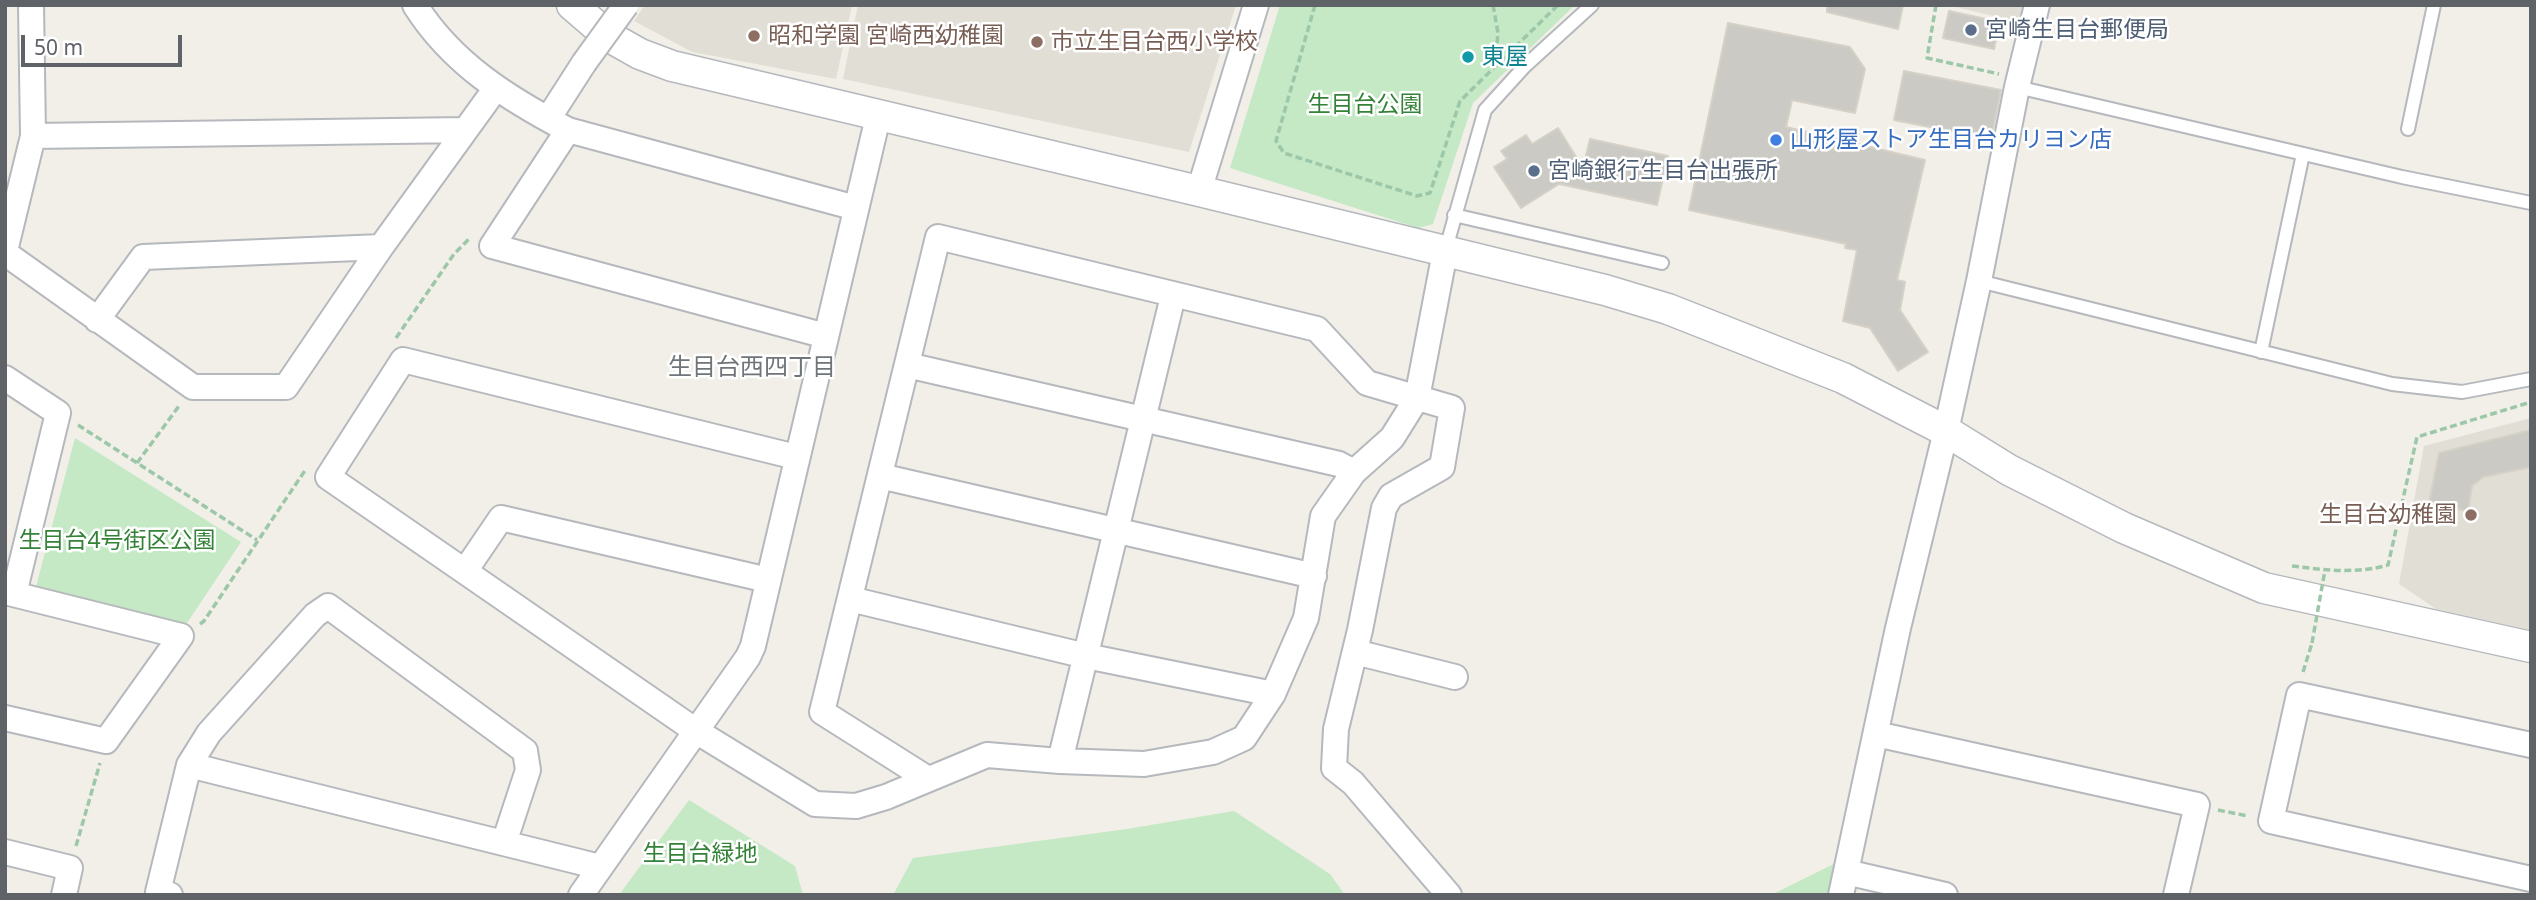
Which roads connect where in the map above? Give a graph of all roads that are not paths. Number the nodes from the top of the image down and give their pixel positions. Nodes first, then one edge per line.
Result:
1 (31, 5) edge
2 (415, 5) edge
3 (572, 5) edge
4 (626, 5) edge
5 (1256, 5) edge
6 (1592, 5) edge
7 (2037, 5) edge
8 (2434, 5) edge
9 (2018, 83) junction
10 (496, 88) junction
11 (878, 117) junction
12 (558, 124) junction
13 (2408, 129) dead end
14 (465, 130) junction
15 (33, 136) junction
16 (2303, 154) junction
17 (1199, 191) junction
18 (2531, 203) edge
19 (856, 208) junction
20 (1454, 215) junction
21 (381, 247) junction
22 (5, 252) edge
23 (1445, 252) junction
24 (1662, 263) dead end
25 (1979, 281) junction
26 (1173, 296) junction
27 (97, 320) junction
28 (826, 336) junction
29 (2261, 352) junction
30 (907, 365) junction
31 (5, 379) edge
32 (2531, 379) edge
33 (1417, 398) junction
34 (1143, 418) junction
35 (1946, 431) junction
36 (796, 457) junction
37 (1354, 472) junction
38 (880, 476) junction
39 (1116, 531) junction
40 (465, 571) junction
41 (1314, 576) junction
42 (768, 580) junction
43 (10, 593) edge
44 (850, 599) junction
45 (2531, 647) edge
46 (1355, 652) junction
47 (1086, 656) junction
48 (1455, 677) dead end
49 (1273, 694) junction
50 (5, 718) edge
51 (696, 731) junction
52 (1876, 734) junction
53 (2531, 745) edge
54 (1060, 761) junction
55 (189, 765) junction
56 (928, 779) junction
57 (504, 843) junction
58 (5, 852) edge
59 (600, 867) junction
60 (2531, 879) edge
61 (1843, 884) edge
62 (64, 895) edge
63 (170, 895) edge
64 (581, 895) edge
65 (1449, 895) edge
66 (1945, 895) edge
67 (2176, 895) edge

1 - 15 street
2 - 10 street
3 - 11 street
4 - 12 street, bridge
5 - 17 street
6 - 20 lane
7 - 9 street
8 - 13 lane
9 - 16 lane
9 - 25 street
10 - 12 street
10 - 14 street
11 - 17 street
11 - 19 street
12 - 19 street
12 - 28 street
14 - 15 street
14 - 21 street
15 - 22 street
16 - 18 lane
16 - 29 lane
17 - 23 street
19 - 28 street
20 - 23 lane
20 - 24 lane
21 - 27 street
21 - 27 street
22 - 27 street
23 - 33 street
23 - 35 street
25 - 29 lane
25 - 35 street
26 - 30 street
26 - 33 street
26 - 34 street
28 - 36 street
29 - 32 lane
30 - 34 street
30 - 38 street
31 - 43 street
33 - 37 street
33 - 46 street
34 - 37 street
34 - 39 street
35 - 45 street
35 - 52 street
36 - 40 street
36 - 42 street
37 - 41 street
38 - 39 street
38 - 44 street
39 - 41 street
39 - 47 street
40 - 42 street
40 - 51 street
41 - 49 street
42 - 51 street
43 - 50 street
44 - 47 street
44 - 56 street
46 - 48 street
46 - 65 street
47 - 49 street
47 - 54 street
49 - 54 street
51 - 56 street
51 - 59 street
52 - 61 street
52 - 67 street
53 - 60 street
54 - 56 street
55 - 57 street
55 - 57 street
55 - 63 street
57 - 59 street
58 - 62 street
59 - 64 street
61 - 66 street

